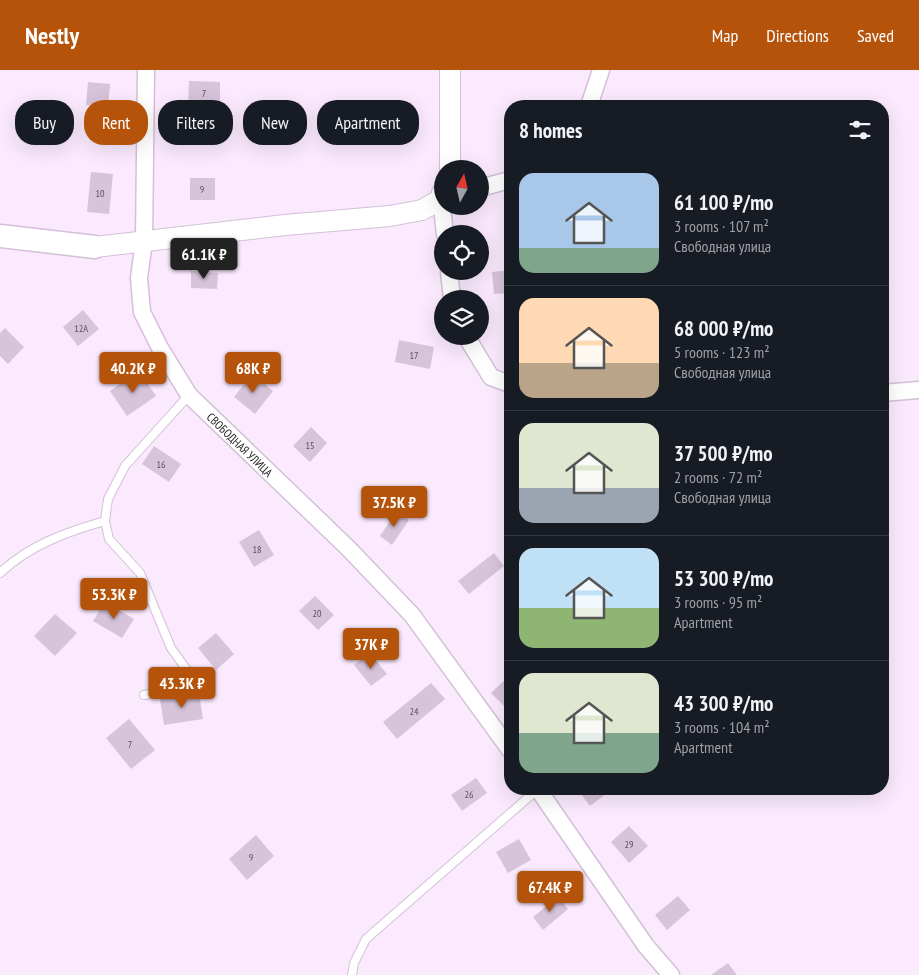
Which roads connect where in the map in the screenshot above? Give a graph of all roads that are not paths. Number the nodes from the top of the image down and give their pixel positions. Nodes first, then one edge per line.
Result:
1 (146, 70) edge
2 (450, 70) edge
3 (601, 70) edge
4 (591, 100) edge
5 (452, 160) edge
6 (504, 182) edge
7 (489, 186) edge
8 (434, 202) edge
9 (0, 236) edge
10 (144, 240) junction
11 (95, 247) joint
12 (471, 345) edge
13 (504, 382) edge
14 (919, 390) edge
15 (889, 392) edge
16 (189, 395) junction
17 (105, 521) junction
18 (0, 574) edge
19 (144, 695) dead end
20 (504, 742) edge
21 (531, 795) edge
22 (542, 795) edge
23 (352, 975) edge
24 (670, 975) edge

1 - 10 street, СВОБОДНАЯ УЛИЦА
2 - 5 street
3 - 4 street
6 - 7 street
8 - 10 street
9 - 11 main road
10 - 11 street
10 - 16 street, СВОБОДНАЯ УЛИЦА
12 - 13 street
14 - 15 street
16 - 17 lane
16 - 20 street, СВОБОДНАЯ УЛИЦА
17 - 18 lane
17 - 19 lane
21 - 23 lane
22 - 24 street

